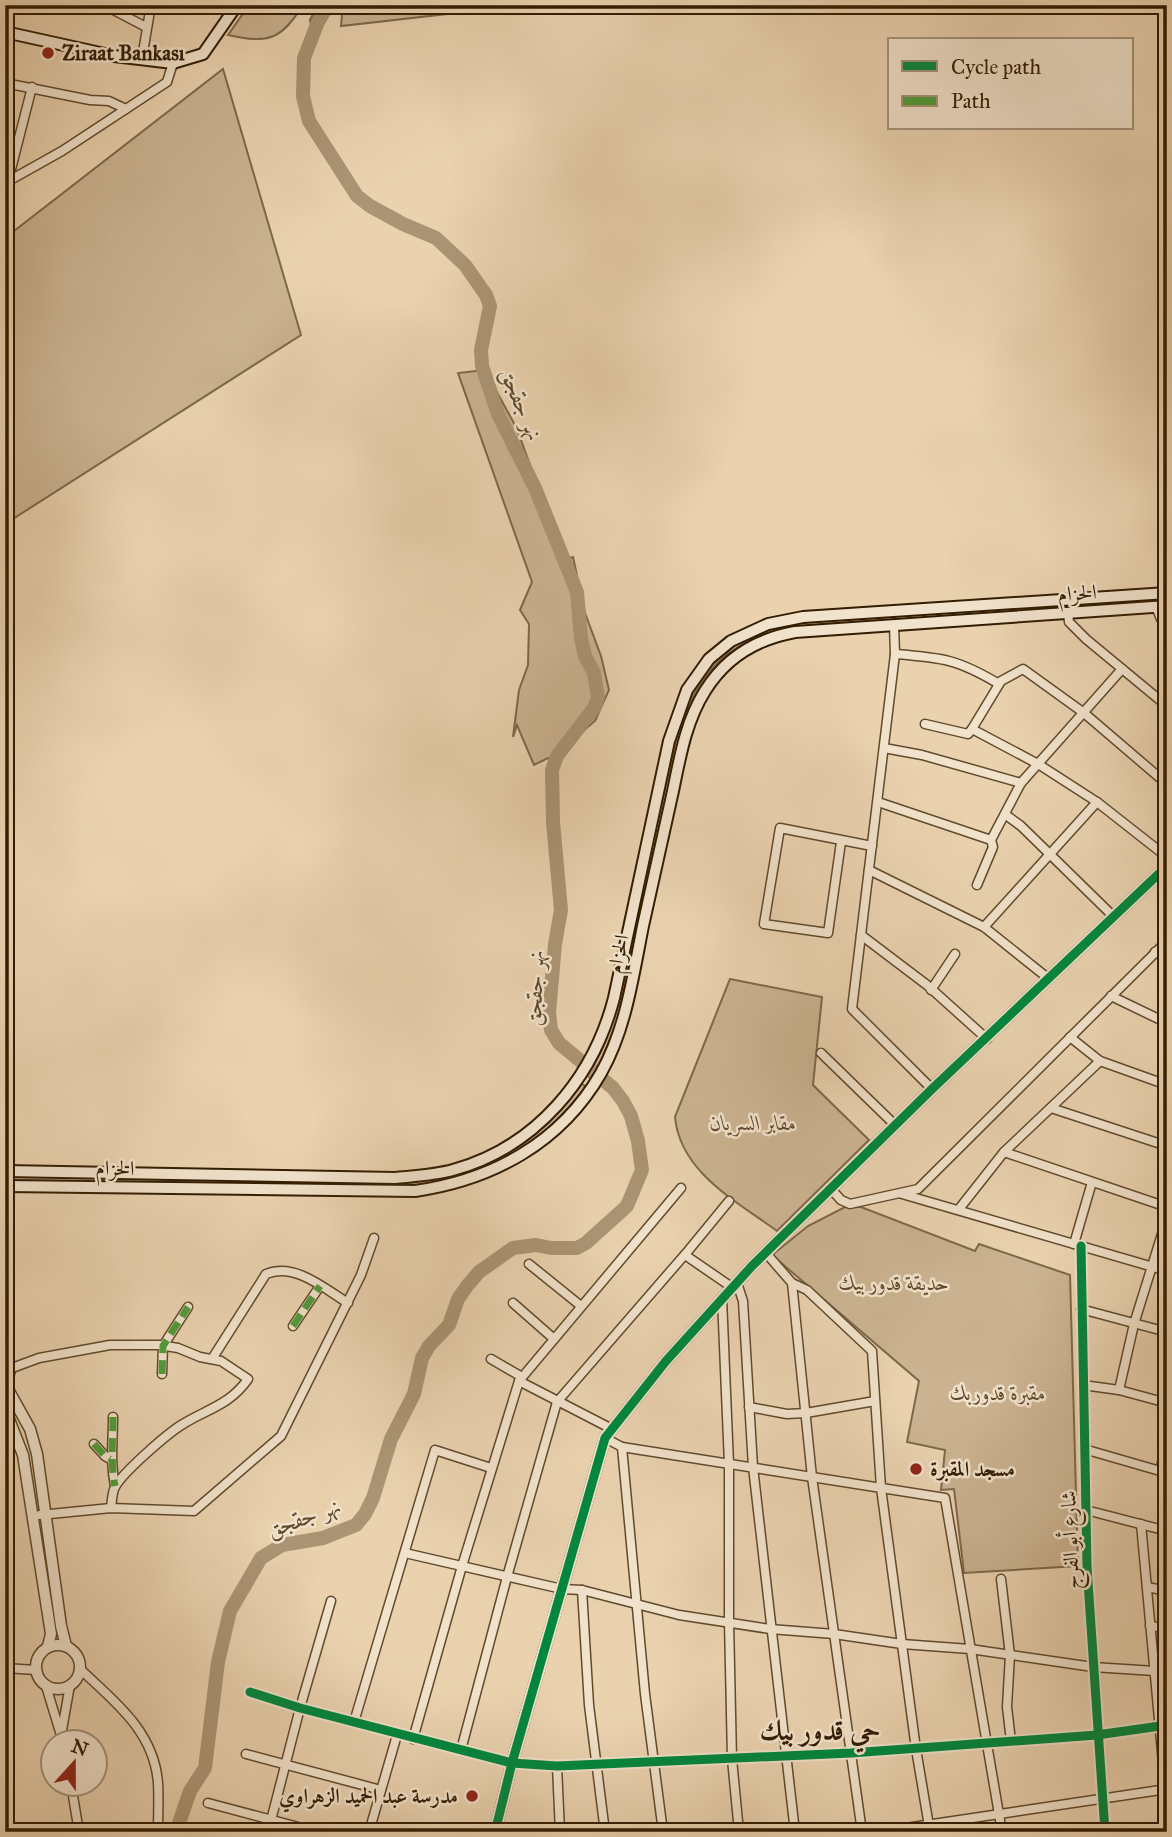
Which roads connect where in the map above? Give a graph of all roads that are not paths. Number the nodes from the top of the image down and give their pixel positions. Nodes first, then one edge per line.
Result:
1 (104, 5) edge
2 (151, 5) edge
3 (237, 5) edge
4 (146, 27) junction
5 (5, 32) edge
6 (142, 58) junction
7 (173, 63) junction
8 (5, 83) edge
9 (32, 87) junction
10 (126, 109) junction
11 (6, 182) edge
12 (1167, 593) edge
13 (1161, 607) edge
14 (898, 610) junction
15 (1068, 613) junction
16 (896, 625) junction
17 (1167, 626) edge
18 (895, 654) junction
19 (1122, 669) junction
20 (999, 684) junction
21 (1167, 706) edge
22 (1084, 713) junction
23 (925, 724) dead end
24 (972, 729) junction
25 (884, 748) junction
26 (1038, 764) junction
27 (1021, 783) junction
28 (1167, 784) edge
29 (878, 802) junction
30 (1097, 802) junction
31 (1006, 815) junction
32 (991, 840) junction
33 (841, 842) junction
34 (872, 846) junction
35 (1050, 854) junction
36 (1167, 858) edge
37 (1167, 866) edge
38 (869, 870) junction
39 (977, 885) dead end
40 (1114, 917) junction
41 (984, 927) junction
42 (861, 935) junction
43 (1167, 941) edge
44 (1155, 952) junction
45 (955, 954) dead end
46 (1167, 958) edge
47 (1049, 979) junction
48 (932, 990) junction
49 (1111, 996) junction
50 (1167, 1023) edge
51 (1070, 1037) junction
52 (987, 1039) junction
53 (821, 1054) dead end
54 (1100, 1061) junction
55 (582, 1075) junction
56 (595, 1082) junction
57 (1167, 1085) edge
58 (932, 1089) junction
59 (1051, 1108) junction
60 (895, 1125) junction
61 (1167, 1146) edge
62 (1004, 1152) junction
63 (5, 1171) edge
64 (1092, 1182) junction
65 (5, 1186) edge
66 (681, 1188) dead end
67 (831, 1189) junction
68 (899, 1194) junction
69 (729, 1201) dead end
70 (1167, 1207) edge
71 (959, 1209) junction
72 (1167, 1218) edge
73 (374, 1238) dead end
74 (1078, 1245) junction
75 (766, 1253) junction
76 (685, 1255) junction
77 (529, 1264) dead end
78 (1150, 1266) junction
79 (1167, 1271) edge
80 (792, 1283) junction
81 (320, 1286) junction
82 (735, 1286) junction
83 (722, 1298) junction
84 (348, 1303) junction
85 (513, 1303) dead end
86 (188, 1307) dead end
87 (581, 1307) junction
88 (1081, 1309) junction
89 (1134, 1324) junction
90 (293, 1326) dead end
91 (1167, 1332) edge
92 (554, 1339) junction
93 (163, 1346) junction
94 (212, 1359) junction
95 (491, 1359) dead end
96 (162, 1374) dead end
97 (520, 1379) junction
98 (5, 1385) edge
99 (1083, 1385) junction
100 (1119, 1390) junction
101 (875, 1401) junction
102 (557, 1402) junction
103 (1167, 1403) edge
104 (750, 1407) junction
105 (5, 1409) edge
106 (806, 1413) junction
107 (113, 1417) dead end
108 (609, 1434) junction
109 (1167, 1443) edge
110 (94, 1444) dead end
111 (622, 1447) junction
112 (1084, 1449) junction
113 (110, 1459) junction
114 (729, 1464) junction
115 (491, 1468) junction
116 (753, 1468) junction
117 (1163, 1472) edge
118 (813, 1477) junction
119 (116, 1486) junction
120 (881, 1488) junction
121 (111, 1508) junction
122 (1086, 1510) junction
123 (47, 1514) junction
124 (34, 1516) junction
125 (1141, 1524) junction
126 (1167, 1531) edge
127 (405, 1553) junction
128 (461, 1566) junction
129 (507, 1577) junction
130 (1001, 1578) dead end
131 (1147, 1587) junction
132 (562, 1589) junction
133 (582, 1590) junction
134 (1167, 1591) edge
135 (331, 1601) dead end
136 (636, 1604) junction
137 (729, 1621) junction
138 (1150, 1626) junction
139 (1167, 1628) edge
140 (770, 1629) junction
141 (834, 1634) junction
142 (902, 1644) junction
143 (48, 1646) junction
144 (66, 1646) junction
145 (970, 1649) junction
146 (1010, 1654) junction
147 (1093, 1667) junction
148 (5, 1668) edge
149 (80, 1668) junction
150 (36, 1670) junction
151 (1155, 1671) junction
152 (70, 1685) junction
153 (47, 1686) junction
154 (250, 1692) dead end
155 (300, 1708) junction
156 (354, 1722) junction
157 (1163, 1725) edge
158 (60, 1728) edge
159 (64, 1728) edge
160 (397, 1735) junction
161 (1097, 1735) junction
162 (413, 1739) junction
163 (1012, 1741) junction
164 (986, 1742) junction
165 (916, 1749) junction
166 (461, 1750) junction
167 (851, 1753) junction
168 (246, 1754) dead end
169 (785, 1756) junction
170 (732, 1759) junction
171 (653, 1762) junction
172 (512, 1763) junction
173 (596, 1764) junction
174 (286, 1765) junction
175 (557, 1766) junction
176 (1166, 1789) edge
177 (382, 1790) junction
178 (73, 1798) edge
179 (1103, 1798) junction
180 (208, 1803) dead end
181 (1167, 1806) edge
182 (999, 1814) junction
183 (271, 1819) junction
184 (930, 1828) edge
185 (79, 1832) edge
186 (158, 1832) edge
187 (268, 1832) edge
188 (317, 1832) edge
189 (369, 1832) edge
190 (495, 1832) edge
191 (561, 1832) edge
192 (604, 1832) edge
193 (663, 1832) edge
194 (739, 1832) edge
195 (794, 1832) edge
196 (862, 1832) edge
197 (879, 1832) edge
198 (1002, 1832) edge
199 (1105, 1832) edge

1 - 4 street
2 - 4 street
3 - 7 main road
4 - 6 street
5 - 6 main road
6 - 7 main road
7 - 10 street
8 - 9 street
9 - 10 street
9 - 11 street
10 - 11 street
12 - 14 main road, الحزام
13 - 15 main road, الحزام
13 - 17 street
14 - 16 main road
14 - 55 main road, الحزام
15 - 16 main road, الحزام
15 - 19 street
16 - 18 street
16 - 56 main road, الحزام
18 - 20 street
18 - 25 street
19 - 21 street
19 - 22 street
20 - 22 street
20 - 24 street
22 - 26 street
22 - 28 street
23 - 24 street
24 - 26 street
25 - 27 street
25 - 29 street
26 - 27 street
26 - 30 street
27 - 31 street
29 - 32 street
29 - 34 street
30 - 35 street
30 - 36 street
31 - 32 street
31 - 35 street
32 - 39 street
33 - 33 street
33 - 34 street
34 - 38 street
35 - 40 street
35 - 41 street
37 - 40 street
38 - 41 street
38 - 42 street
40 - 47 street
41 - 47 street
42 - 48 street
42 - 58 street
43 - 44 street
44 - 46 street
44 - 49 street
45 - 48 street
47 - 52 street
48 - 52 street
49 - 50 street
49 - 51 street
51 - 54 street
51 - 68 street
52 - 58 street
53 - 60 street
54 - 57 street
54 - 59 street
55 - 56 main road
55 - 63 main road, الحزام
56 - 65 main road, الحزام
58 - 60 street
59 - 61 street
59 - 62 street
60 - 67 street
62 - 64 street
62 - 71 street
64 - 70 street
64 - 74 street, شارع أبو الفرج
66 - 87 street
67 - 68 street
67 - 75 street
68 - 71 street
69 - 76 street
71 - 74 street
72 - 78 street
73 - 84 street
74 - 78 street
74 - 88 street, شارع أبو الفرج
75 - 80 street
75 - 82 street
76 - 82 street
76 - 102 street
77 - 87 street
78 - 79 street
78 - 89 street
80 - 101 street
80 - 106 street
81 - 84 street
81 - 90 street
81 - 94 street
82 - 83 street
82 - 104 street
83 - 108 street
83 - 114 street
84 - 121 street
85 - 92 street
86 - 93 street
87 - 92 street
88 - 89 street
88 - 99 street, شارع أبو الفرج
89 - 91 street
89 - 100 street
92 - 97 street
93 - 94 street
93 - 96 street
93 - 98 street
94 - 119 street
95 - 97 street
97 - 102 street
97 - 115 street
98 - 123 street
99 - 100 street
99 - 112 street, شارع أبو الفرج
100 - 103 street
101 - 106 street
101 - 120 street
102 - 108 street
102 - 129 street
104 - 106 street
104 - 116 street
105 - 124 street
106 - 118 street
107 - 113 street
108 - 111 street
108 - 132 street
109 - 117 street
110 - 113 street
111 - 114 street
111 - 136 street
112 - 117 street
112 - 122 street, شارع أبو الفرج
113 - 119 street
114 - 116 street
114 - 137 street
115 - 127 street
115 - 128 street
116 - 118 street
116 - 140 street
118 - 120 street
118 - 141 street
119 - 121 street
120 - 142 street
120 - 145 street
121 - 123 street
122 - 125 street
122 - 147 street, شارع أبو الفرج
123 - 124 street
123 - 144 street
124 - 143 street
125 - 126 street
125 - 131 street
127 - 128 street
127 - 156 street
128 - 129 street
128 - 162 street
129 - 132 street
129 - 166 street
130 - 146 street
131 - 134 street
131 - 138 street
132 - 133 street
132 - 172 street
133 - 136 street
133 - 173 street
135 - 155 street
136 - 137 street
136 - 171 street
137 - 140 street
137 - 170 street
138 - 139 street
138 - 151 street
140 - 141 street
140 - 169 street
141 - 142 street
141 - 167 street
142 - 145 street
142 - 165 street
143 - 144 street
143 - 150 street
144 - 149 street
145 - 146 street
145 - 164 street
146 - 147 street
146 - 163 street
147 - 151 street
147 - 161 street, شارع أبو الفرج
148 - 150 street
149 - 152 street
149 - 186 street
150 - 153 street
151 - 157 street
152 - 153 street
152 - 159 street
153 - 158 street
154 - 155 street
155 - 156 street
155 - 174 street
156 - 160 street
157 - 161 street
157 - 176 street
160 - 162 street
160 - 177 street
161 - 163 street
161 - 179 street, شارع أبو الفرج
162 - 166 street
163 - 164 street
164 - 165 street
164 - 182 street
165 - 167 street
165 - 184 street
166 - 172 street
167 - 169 street
167 - 196 street
168 - 174 street
169 - 170 street
169 - 195 street
170 - 171 street
170 - 194 street
171 - 173 street
171 - 193 street
172 - 175 street
172 - 190 street
173 - 175 street
173 - 192 street
174 - 177 street
174 - 183 street
175 - 191 street
176 - 179 street
176 - 181 street
177 - 189 street
178 - 185 street
179 - 182 street
179 - 199 street, شارع أبو الفرج
180 - 183 street
182 - 184 street
182 - 198 street
183 - 187 street
183 - 188 street
184 - 197 street

